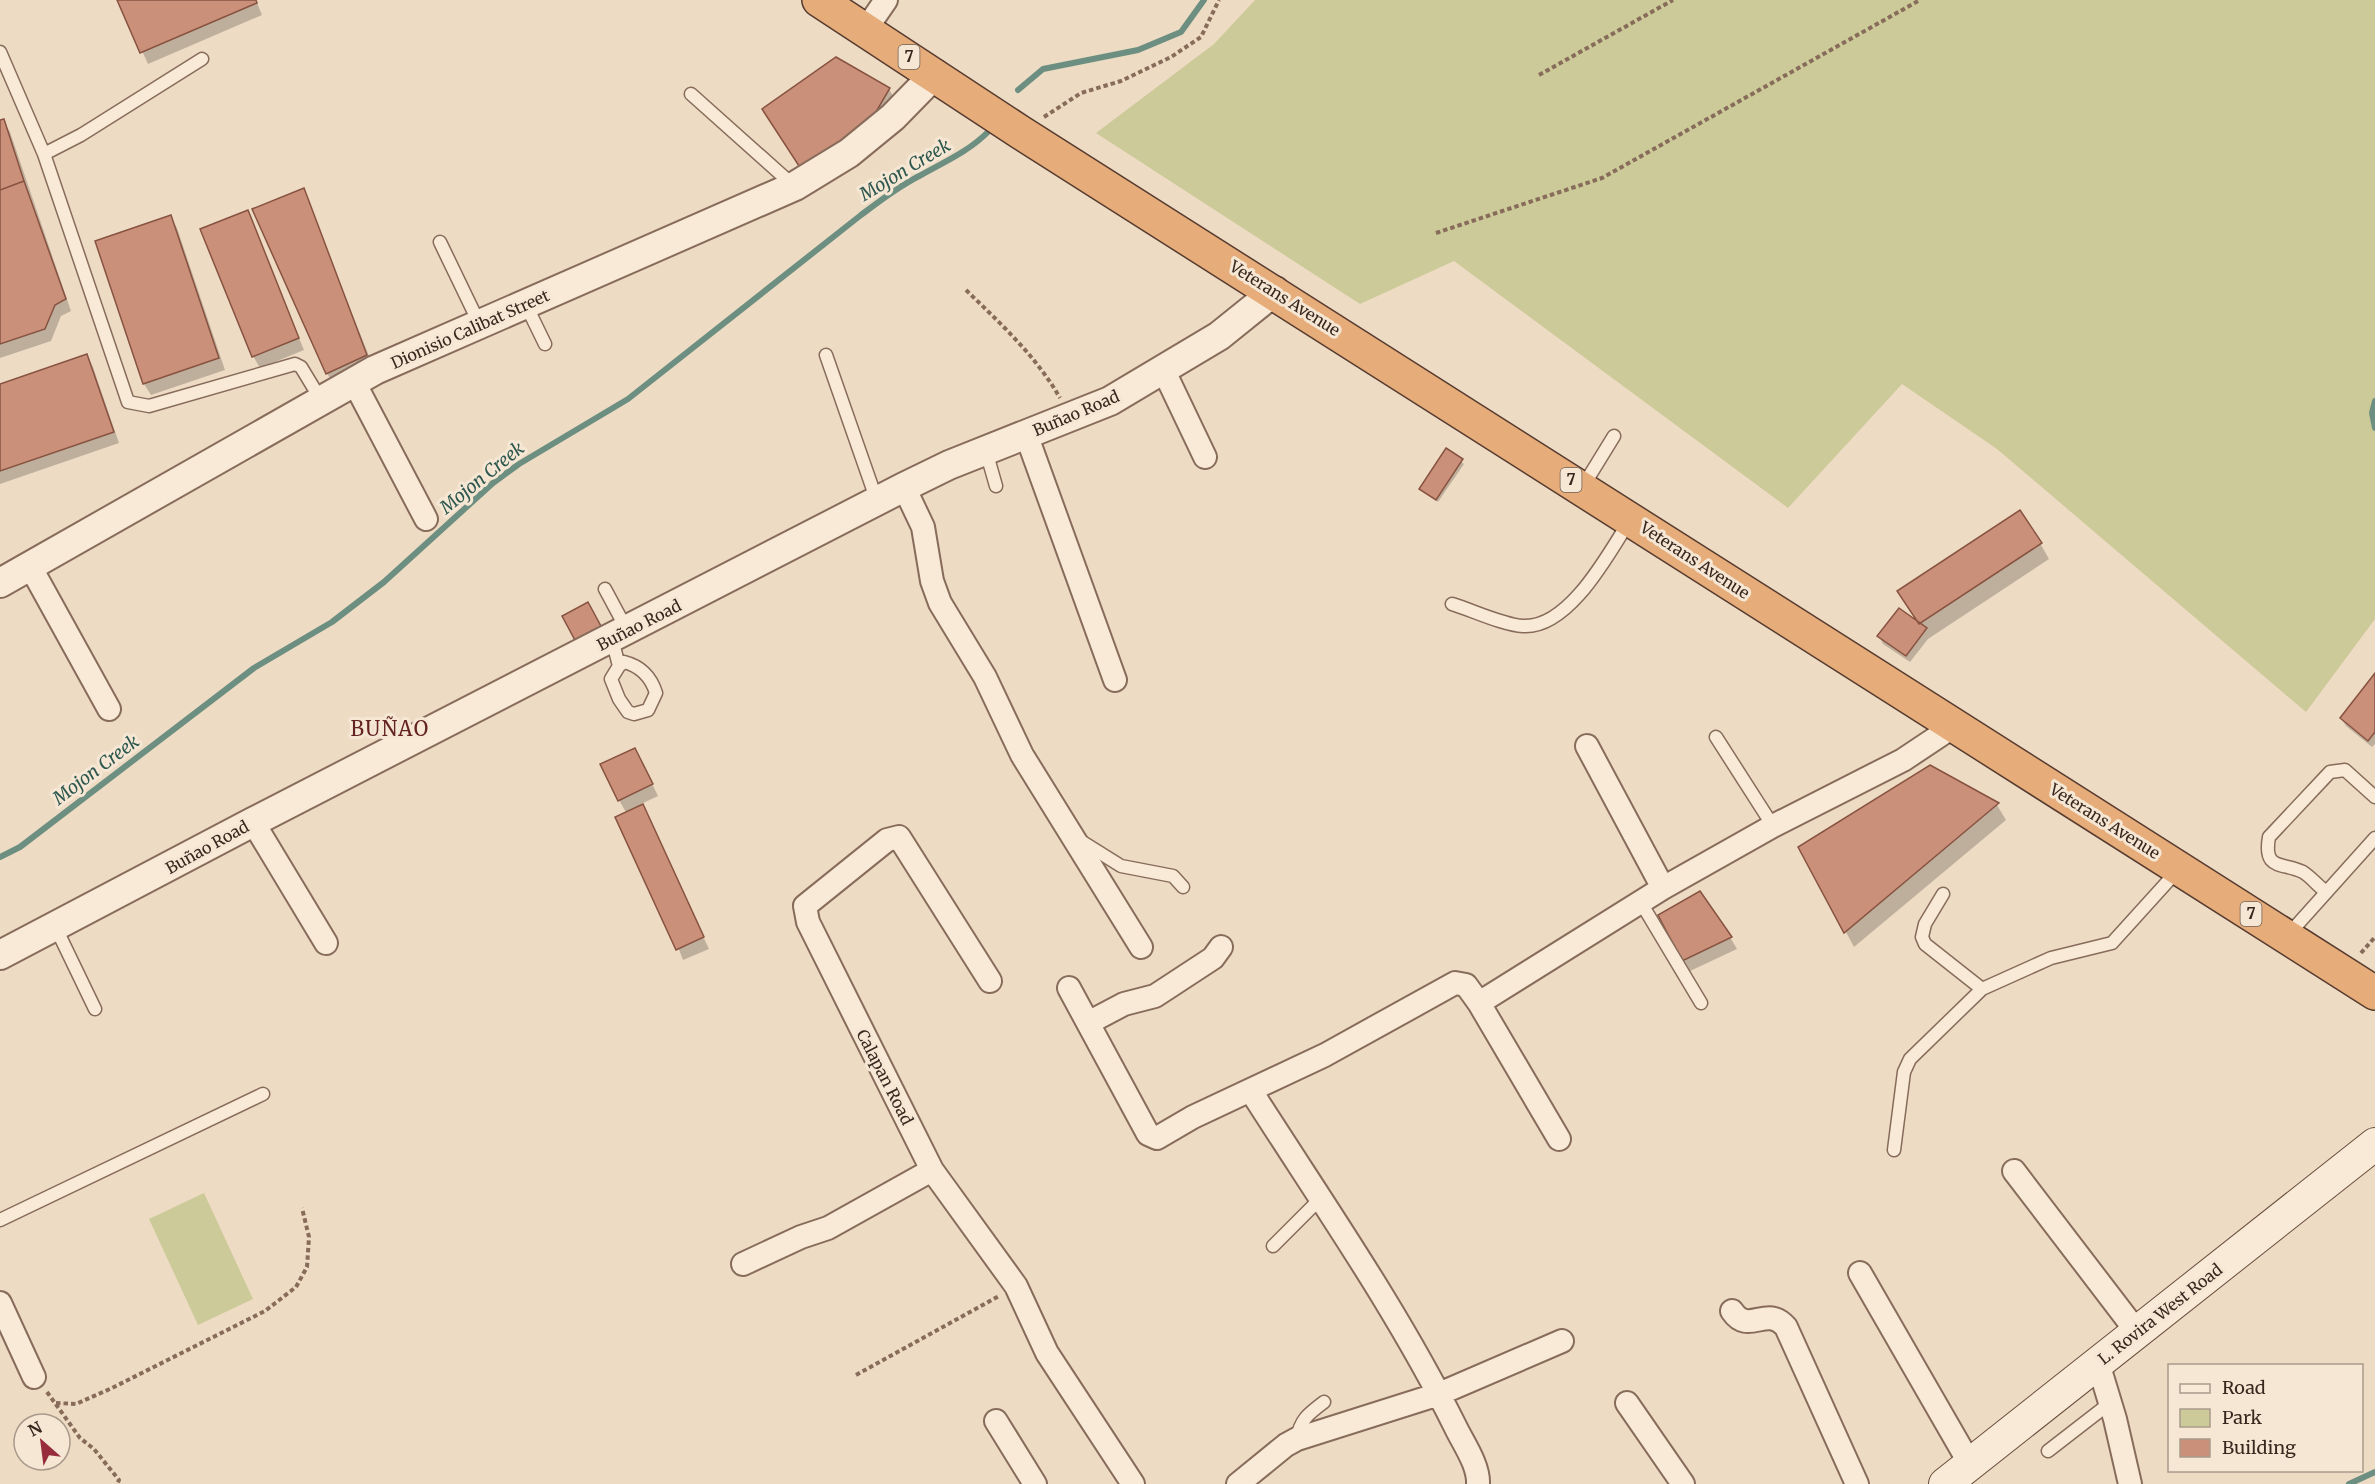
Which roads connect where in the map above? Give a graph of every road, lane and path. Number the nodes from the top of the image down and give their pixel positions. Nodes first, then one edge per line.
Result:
1 (819, 0) edge
2 (886, 0) edge
3 (1219, 0) edge
4 (1673, 0) edge
5 (1920, 0) edge
6 (866, 29) junction
7 (0, 52) edge
8 (202, 58) dead end
9 (934, 75) junction
10 (1539, 75) dead end
11 (691, 94) dead end
12 (1017, 130) junction
13 (44, 154) junction
14 (795, 186) junction
15 (1436, 233) dead end
16 (440, 242) dead end
17 (966, 290) dead end
18 (1275, 291) junction
19 (526, 304) junction
20 (480, 325) junction
21 (545, 344) dead end
22 (826, 355) dead end
23 (1163, 369) junction
24 (354, 382) junction
25 (321, 400) junction
26 (1070, 417) junction
27 (1026, 435) junction
28 (1614, 436) dead end
29 (986, 451) junction
30 (1204, 457) dead end
31 (996, 486) dead end
32 (904, 488) junction
33 (1582, 488) junction
34 (878, 502) junction
35 (426, 519) dead end
36 (1631, 519) junction
37 (30, 566) junction
38 (0, 583) edge
39 (605, 589) dead end
40 (1452, 604) dead end
41 (620, 635) junction
42 (620, 666) dead end
43 (1115, 680) dead end
44 (109, 709) dead end
45 (1954, 726) junction
46 (1716, 737) dead end
47 (1587, 746) dead end
48 (2375, 797) edge
49 (253, 822) junction
50 (1773, 826) junction
51 (1071, 834) junction
52 (2375, 838) edge
53 (2180, 868) junction
54 (1183, 887) dead end
55 (1662, 888) junction
56 (2325, 891) junction
57 (1944, 894) dead end
58 (1640, 901) junction
59 (55, 926) junction
60 (2287, 937) junction
61 (2375, 937) edge
62 (326, 943) dead end
63 (1221, 946) dead end
64 (1141, 947) dead end
65 (2361, 953) dead end
66 (0, 955) edge
67 (990, 981) dead end
68 (1069, 988) dead end
69 (1982, 989) junction
70 (2375, 993) edge
71 (1479, 1003) junction
72 (1701, 1003) dead end
73 (95, 1009) dead end
74 (1088, 1023) junction
75 (1251, 1091) junction
76 (263, 1094) dead end
77 (1559, 1139) dead end
78 (2375, 1144) edge
79 (1894, 1150) dead end
80 (932, 1170) junction
81 (2014, 1171) dead end
82 (1320, 1199) junction
83 (302, 1208) dead end
84 (0, 1220) edge
85 (1273, 1246) dead end
86 (742, 1264) dead end
87 (1860, 1273) dead end
88 (1016, 1286) junction
89 (0, 1303) edge
90 (1732, 1311) dead end
91 (2137, 1332) junction
92 (1562, 1341) dead end
93 (2098, 1363) junction
94 (856, 1375) dead end
95 (34, 1377) joint
96 (1439, 1394) junction
97 (1324, 1402) dead end
98 (56, 1403) junction
99 (1627, 1403) dead end
100 (2110, 1403) junction
101 (996, 1421) dead end
102 (1297, 1439) junction
103 (2048, 1451) dead end
104 (1970, 1464) junction
105 (117, 1484) edge
106 (1035, 1484) edge
107 (1133, 1484) edge
108 (1238, 1484) edge
109 (1478, 1484) edge
110 (1683, 1484) edge
111 (1857, 1484) edge
112 (1945, 1484) edge
113 (2130, 1484) edge

1 - 6 highway, 7
2 - 6 street
3 - 12 path
4 - 10 path
5 - 15 path
6 - 9 highway, 7
7 - 13 lane
8 - 13 lane
9 - 12 highway, 7
9 - 14 street, Dionisio Calibat Street
11 - 14 lane
12 - 18 highway, Veterans Avenue / 7
13 - 25 lane
14 - 19 street, Dionisio Calibat Street
16 - 20 lane
17 - 26 path
18 - 23 street, Buñao Road
18 - 33 highway, Veterans Avenue / 7
19 - 20 street, Dionisio Calibat Street
19 - 21 lane
20 - 24 street, Dionisio Calibat Street
22 - 34 lane
23 - 26 street, Buñao Road
23 - 30 street
24 - 25 street, Dionisio Calibat Street
24 - 35 street
25 - 37 street, Dionisio Calibat Street
26 - 27 street, Buñao Road
27 - 29 street, Buñao Road
27 - 43 street
28 - 33 lane
29 - 31 lane
29 - 32 street, Buñao Road
32 - 34 street, Buñao Road
32 - 51 street
33 - 36 highway, Veterans Avenue / 7
34 - 41 street, Buñao Road
36 - 40 lane
36 - 45 highway, Veterans Avenue / 7
37 - 38 street, Dionisio Calibat Street
37 - 44 street
39 - 41 lane
41 - 42 lane
41 - 49 street, Buñao Road
45 - 50 street
45 - 53 highway, Veterans Avenue / 7
46 - 50 lane
47 - 55 street
48 - 56 lane
49 - 59 street, Buñao Road
49 - 62 street
50 - 55 street
51 - 54 lane
51 - 64 street
52 - 56 lane
53 - 60 highway, Veterans Avenue / 7
53 - 69 lane
55 - 58 street
56 - 60 lane
57 - 69 lane
58 - 71 street
58 - 72 lane
59 - 66 street, Buñao Road
59 - 73 lane
60 - 70 highway, Veterans Avenue / 7
61 - 65 path
63 - 74 street
67 - 80 street, Calapan Road
68 - 74 street
69 - 79 lane
71 - 75 street
71 - 77 street
74 - 75 street
75 - 82 street
76 - 84 lane
78 - 91 main road, L. Rovira West Road
80 - 86 street
80 - 88 street, Calapan Road
81 - 91 street
82 - 85 lane
82 - 96 street
83 - 98 path
87 - 104 street
88 - 94 path
88 - 107 street, Calapan Road
89 - 95 street
90 - 111 street
91 - 93 main road, L. Rovira West Road
92 - 96 street
93 - 100 street
93 - 104 main road, L. Rovira West Road
95 - 98 path
96 - 102 street
96 - 109 street
97 - 102 lane
98 - 105 path
99 - 110 street
100 - 103 lane
100 - 113 street
101 - 106 street
102 - 108 street
104 - 112 main road, L. Rovira West Road

